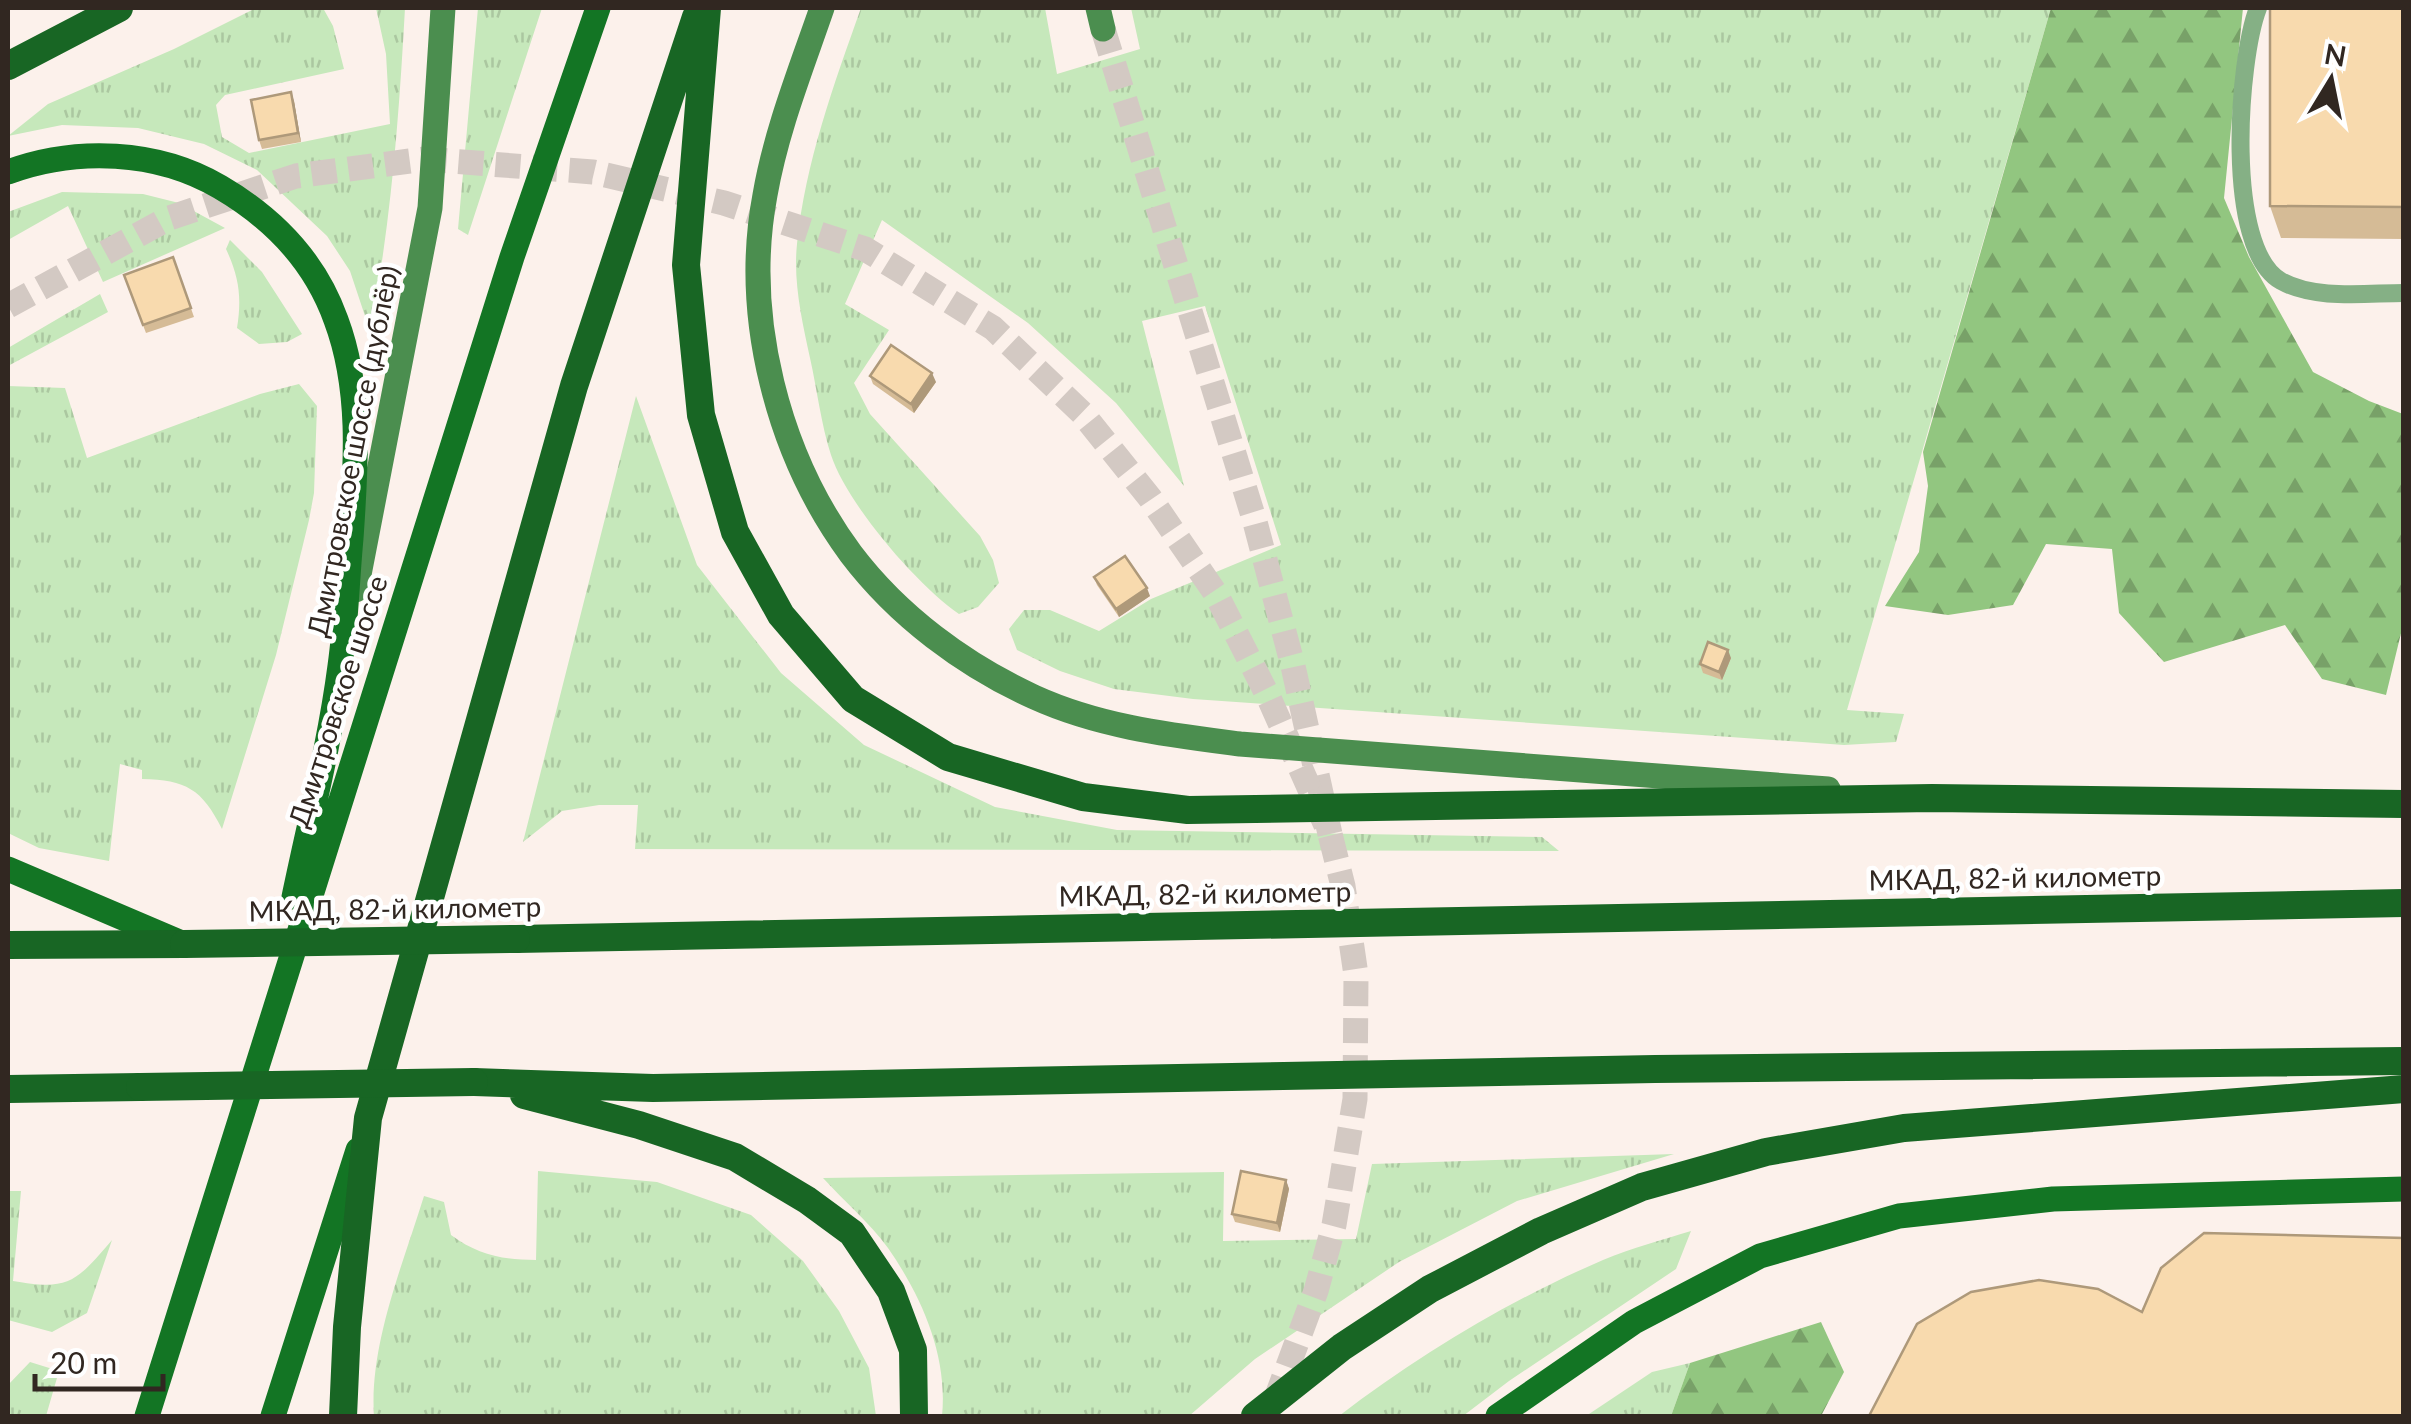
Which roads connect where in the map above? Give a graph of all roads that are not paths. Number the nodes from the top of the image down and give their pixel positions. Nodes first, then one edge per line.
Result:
1 (118, 8) edge
2 (443, 8) edge
3 (598, 8) edge
4 (700, 8) edge
5 (708, 8) edge
6 (822, 8) edge
7 (2258, 8) edge
8 (8, 66) edge
9 (8, 172) edge
10 (2404, 293) edge
11 (340, 668) junction
12 (1932, 798) junction
13 (2404, 804) edge
14 (8, 869) edge
15 (2404, 902) edge
16 (184, 944) junction
17 (8, 945) edge
18 (270, 1020) junction
19 (2404, 1061) edge
20 (474, 1082) junction
21 (2404, 1089) edge
22 (8, 1090) edge
23 (368, 1118) junction
24 (2404, 1188) edge
25 (1262, 1410) edge
26 (147, 1416) edge
27 (274, 1416) edge
28 (343, 1416) edge
29 (914, 1416) edge
30 (1498, 1416) edge

1 - 8 highway
2 - 11 main road, Дмитровское шоссе (дублёр)
3 - 18 main road, Дмитровское шоссе
4 - 23 highway
5 - 12 highway
6 - 12 main road
7 - 10 lane
9 - 11 main road
11 - 18 main road, Дмитровское шоссе (дублёр)
12 - 13 highway
14 - 16 main road
15 - 16 highway, МКАД, 82-й километр, bridge
16 - 17 highway, МКАД, 82-й километр
18 - 26 main road, Дмитровское шоссе
19 - 20 highway
20 - 22 highway, bridge
20 - 29 highway
21 - 25 highway
23 - 27 main road
23 - 28 highway
24 - 30 main road

